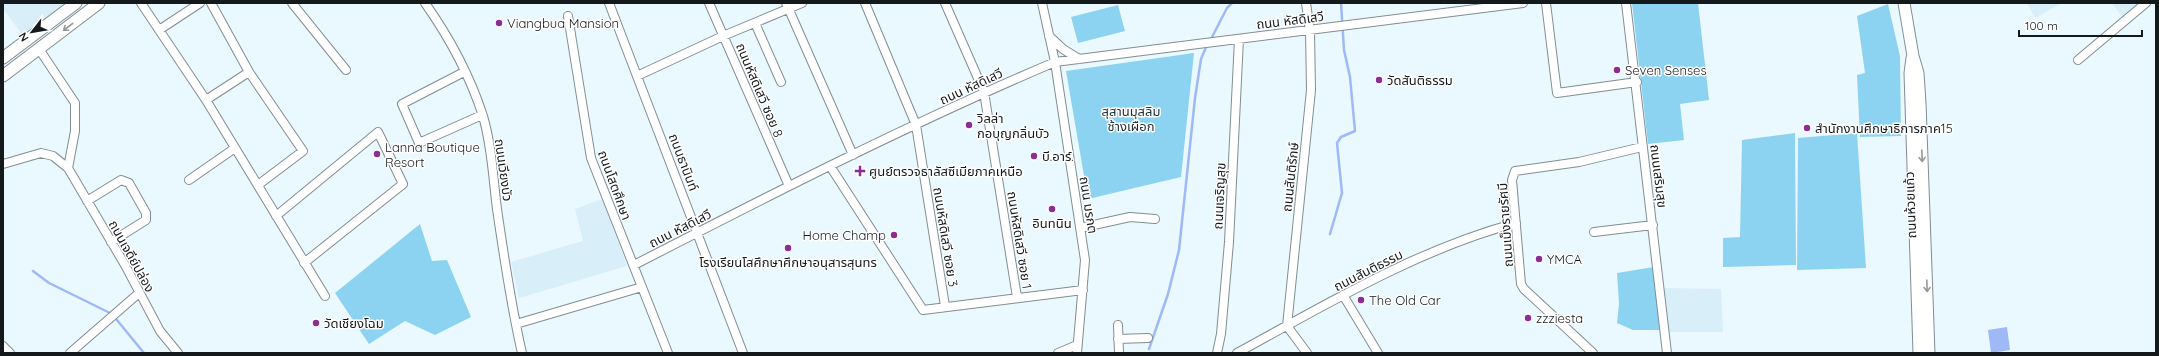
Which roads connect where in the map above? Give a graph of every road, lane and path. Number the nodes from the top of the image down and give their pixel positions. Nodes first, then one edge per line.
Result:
1 (76, 3) edge
2 (99, 3) edge
3 (141, 3) edge
4 (200, 3) edge
5 (211, 3) edge
6 (292, 3) edge
7 (425, 3) edge
8 (609, 3) edge
9 (709, 3) edge
10 (802, 3) edge
11 (864, 3) edge
12 (945, 3) edge
13 (1042, 3) edge
14 (1306, 3) edge
15 (1523, 3) edge
16 (1546, 3) edge
17 (1626, 3) edge
18 (1904, 3) edge
19 (2146, 3) edge
20 (788, 6) edge
21 (568, 16) dead end
22 (755, 23) junction
23 (159, 30) junction
24 (1310, 31) junction
25 (1049, 35) junction
26 (724, 36) junction
27 (1239, 39) junction
28 (39, 49) junction
29 (1913, 56) junction
30 (3, 58) edge
31 (1079, 59) junction
32 (2078, 60) dead end
33 (1055, 62) junction
34 (346, 70) dead end
35 (249, 72) junction
36 (464, 72) junction
37 (3, 76) edge
38 (637, 76) junction
39 (781, 82) dead end
40 (1637, 82) junction
41 (984, 92) junction
42 (206, 100) junction
43 (482, 115) junction
44 (916, 125) junction
45 (1642, 147) junction
46 (235, 148) junction
47 (854, 155) junction
48 (3, 164) edge
49 (830, 166) junction
50 (68, 168) junction
51 (189, 180) dead end
52 (258, 185) junction
53 (789, 186) junction
54 (87, 201) junction
55 (276, 216) junction
56 (1155, 219) dead end
57 (1516, 223) junction
58 (1653, 225) junction
59 (1080, 228) junction
60 (698, 232) junction
61 (1594, 232) dead end
62 (111, 242) junction
63 (304, 263) junction
64 (634, 265) junction
65 (642, 287) junction
66 (1083, 290) junction
67 (139, 293) junction
68 (1343, 295) junction
69 (325, 296) dead end
70 (1017, 297) junction
71 (945, 306) junction
72 (516, 324) junction
73 (1118, 325) dead end
74 (1287, 326) junction
75 (1148, 338) dead end
76 (1118, 340) junction
77 (3, 346) edge
78 (1077, 349) edge
79 (10, 353) edge
80 (70, 353) edge
81 (178, 353) edge
82 (522, 353) edge
83 (668, 353) edge
84 (743, 353) edge
85 (1058, 353) edge
86 (1119, 353) edge
87 (1217, 353) edge
88 (1237, 353) edge
89 (1307, 353) edge
90 (1378, 353) edge
91 (1593, 353) edge
92 (1668, 353) edge
93 (1919, 353) edge
94 (1929, 353) edge

1 - 30 main road
2 -> 28 main road
3 - 23 street
4 - 23 street
5 - 35 street
6 - 34 street
7 - 36 street, ถนนเวียงบัว
8 - 38 street, ถนนธานินท์
9 - 26 street, ถนนหัสดิเสวี ซอย 8
10 - 20 street
11 - 44 street, ถนนหัสดิเสวี ซอย 3
12 - 41 street, ถนนหัสดิเสวี ซอย 1
13 - 25 street, ถนน มรกต
14 - 24 street, ถนนสันติรักษ์
15 - 24 street, ถนน หัสดิเสวี
16 - 40 street
17 - 40 street, ถนนเสริมสุข
18 - 29 main road, ถนนห้วยแก้ว
19 - 32 street
20 - 22 street
20 - 47 street
21 - 64 street, ถนนโสตศึกษา
22 - 26 street
22 - 39 street
23 - 42 street
24 - 27 street, ถนน หัสดิเสวี
24 - 74 street, ถนนสันติรักษ์
25 - 31 street
25 - 33 street, ถนน มรกต
26 - 38 street
26 - 53 street, ถนนหัสดิเสวี ซอย 8
27 - 31 street, ถนน หัสดิเสวี
27 - 87 street, ถนนเจริญสุข
28 - 37 main road
28 - 50 street
29 - 93 main road, ถนนห้วยแก้ว
29 -> 94 main road, ถนนห้วยแก้ว
31 - 33 street, ถนน หัสดิเสวี
33 - 41 street, ถนน หัสดิเสวี
33 - 59 street, ถนน มรกต
35 - 42 street
35 - 52 street
36 - 43 street, ถนนเวียงบัว
36 - 43 street
38 - 60 street, ถนนธานินท์
40 - 45 street, ถนนเสริมสุข
41 - 44 street, ถนน หัสดิเสวี
41 - 70 street, ถนนหัสดิเสวี ซอย 1
42 - 46 street
43 - 72 street, ถนนเวียงบัว
44 - 47 street, ถนน หัสดิเสวี
44 - 71 street, ถนนหัสดิเสวี ซอย 3
45 - 57 street, ถนนเม็งรายรัศมี
45 - 58 street, ถนนเสริมสุข
46 - 51 street
46 - 52 street
47 - 49 street, ถนน หัสดิเสวี
48 - 50 street
49 - 53 street, ถนน หัสดิเสวี
49 - 71 street
50 - 54 street, ถนนเจดีย์ปล่อง
52 - 55 street
53 - 60 street, ถนน หัสดิเสวี
54 - 62 street, ถนนเจดีย์ปล่อง
54 - 62 street
55 - 63 street
55 - 63 street
56 - 59 street
57 - 68 street, ถนนสันติธรรม
57 - 91 street, ถนนเม็งรายรัศมี
58 - 61 street
58 - 92 street, ถนนเสริมสุข
59 - 66 street, ถนน มรกต
60 - 64 street, ถนน หัสดิเสวี
60 - 84 street, ถนนธานินท์
62 - 67 street, ถนนเจดีย์ปล่อง
63 - 69 street
64 - 65 street, ถนนโสตศึกษา
65 - 72 street
65 - 83 street, ถนนโสตศึกษา
66 - 70 street
66 - 78 street, ถนน มรกต
67 - 80 street
67 - 81 street, ถนนเจดีย์ปล่อง
68 - 74 street, ถนนสันติธรรม
68 - 90 street
70 - 71 street
72 - 82 street, ถนนเวียงบัว
73 - 76 street
74 - 88 street, ถนนสันติธรรม
74 - 89 street
75 - 76 street
76 - 86 street
77 - 79 street
78 - 85 street

